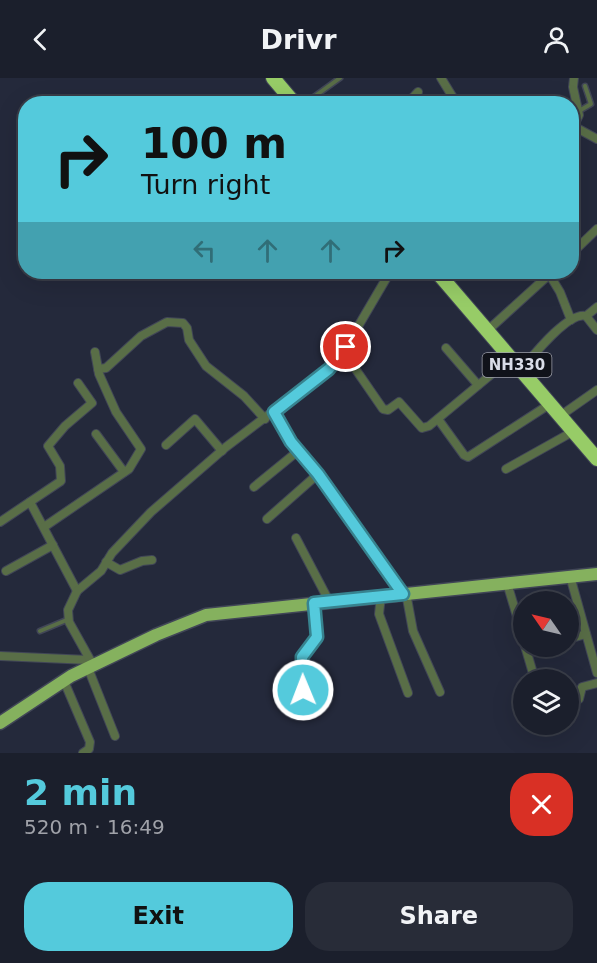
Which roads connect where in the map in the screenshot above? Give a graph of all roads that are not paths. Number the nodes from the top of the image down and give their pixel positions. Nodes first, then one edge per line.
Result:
1 (273, 78) edge
2 (340, 78) edge
3 (441, 78) edge
4 (574, 78) edge
5 (585, 86) dead end
6 (418, 92) dead end
7 (288, 96) edge
8 (315, 96) edge
9 (414, 96) edge
10 (452, 96) edge
11 (575, 96) edge
12 (579, 111) edge
13 (579, 131) edge
14 (597, 139) edge
15 (597, 229) edge
16 (579, 246) edge
17 (386, 279) edge
18 (443, 279) edge
19 (543, 279) edge
20 (553, 279) edge
21 (597, 307) edge
22 (586, 316) junction
23 (571, 320) junction
24 (597, 330) edge
25 (487, 331) junction
26 (446, 348) dead end
27 (343, 351) junction
28 (95, 352) dead end
29 (511, 358) junction
30 (98, 369) junction
31 (521, 370) junction
32 (78, 384) dead end
33 (478, 385) junction
34 (597, 390) edge
35 (550, 404) junction
36 (274, 412) junction
37 (560, 416) junction
38 (265, 419) junction
39 (438, 419) junction
40 (573, 431) junction
41 (96, 434) dead end
42 (166, 445) dead end
43 (222, 451) junction
44 (298, 451) junction
45 (597, 459) edge
46 (506, 469) dead end
47 (124, 472) junction
48 (318, 474) junction
49 (254, 487) dead end
50 (30, 502) junction
51 (267, 519) dead end
52 (0, 522) edge
53 (44, 527) junction
54 (296, 538) dead end
55 (53, 545) junction
56 (152, 560) dead end
57 (106, 562) junction
58 (6, 571) dead end
59 (597, 574) edge
60 (570, 576) junction
61 (507, 583) junction
62 (77, 591) junction
63 (404, 594) junction
64 (381, 596) junction
65 (329, 601) junction
66 (314, 603) junction
67 (513, 603) edge
68 (69, 619) junction
69 (40, 631) dead end
70 (586, 634) junction
71 (579, 636) edge
72 (0, 656) edge
73 (90, 664) junction
74 (597, 671) edge
75 (64, 681) junction
76 (597, 683) edge
77 (303, 690) dead end
78 (408, 693) dead end
79 (440, 693) dead end
80 (579, 699) edge
81 (0, 723) edge
82 (115, 736) dead end
83 (83, 753) edge

1 - 7 highway
2 - 8 lane
3 - 10 street
4 - 11 street
5 - 12 lane
6 - 9 street
13 - 14 street
15 - 16 street
17 - 27 street
18 - 25 highway, NH330
19 - 25 street
20 - 23 street
21 - 22 street
22 - 23 street
22 - 24 street
23 - 31 street
25 - 29 highway, NH330
26 - 33 street
27 - 36 street
27 - 39 street
28 - 30 street
29 - 31 highway, NH330
29 - 33 street
30 - 38 street
30 - 47 street
31 - 35 highway, NH330
32 - 50 street
33 - 39 street
34 - 37 street
35 - 37 highway, NH330
35 - 39 street
36 - 38 street
36 - 44 street
37 - 40 highway, NH330
38 - 43 street
40 - 45 highway, NH330
40 - 46 street
41 - 47 street
42 - 43 street
43 - 57 street
44 - 48 street
44 - 49 street
47 - 53 street
48 - 51 street
48 - 63 street
50 - 52 street
50 - 53 street
53 - 55 street
54 - 65 street
55 - 58 street
55 - 62 street
56 - 57 street
57 - 62 street
59 - 60 main road
60 - 61 main road
60 - 70 street
61 - 63 main road
61 - 67 street
62 - 68 street
63 - 64 main road
63 - 79 street
64 - 65 main road
64 - 78 street
65 - 66 main road
66 - 73 main road
66 - 77 street
68 - 69 lane
68 - 73 street
70 - 71 street
70 - 74 street
72 - 73 street
73 - 75 main road
73 - 82 street
75 - 81 main road
75 - 83 street
76 - 80 street

